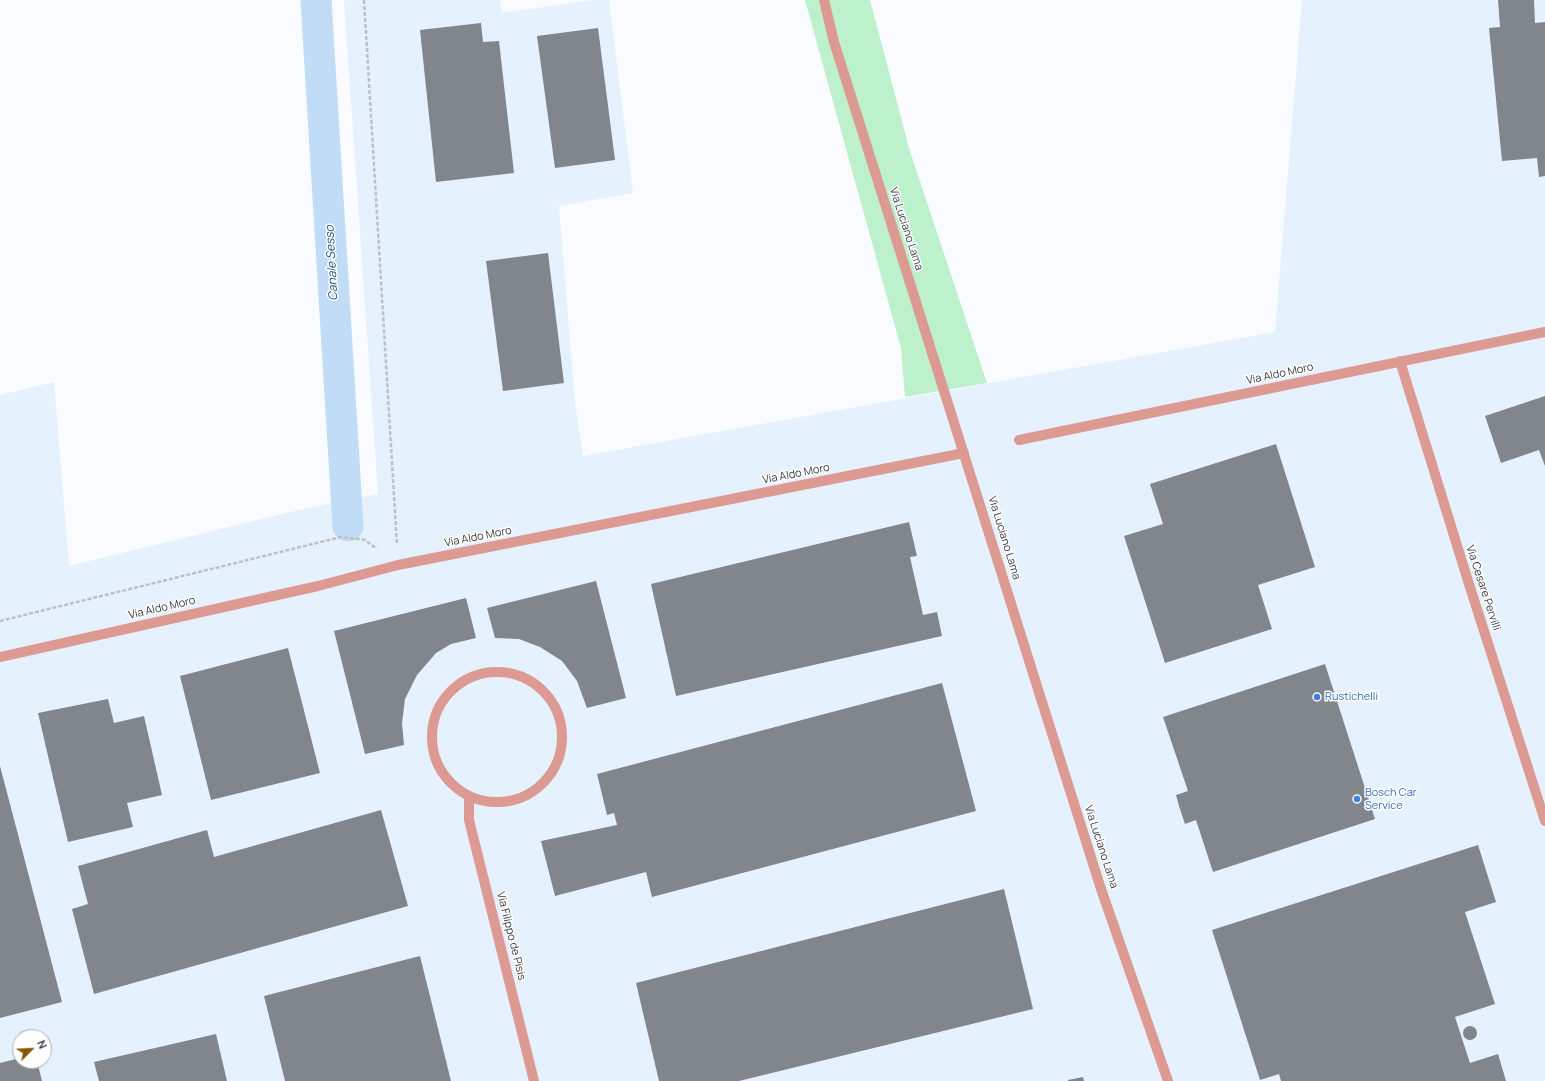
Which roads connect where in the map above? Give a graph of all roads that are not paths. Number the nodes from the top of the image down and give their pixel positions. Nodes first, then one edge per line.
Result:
1 (824, 0) edge
2 (1545, 332) edge
3 (1400, 361) junction
4 (1019, 440) dead end
5 (964, 452) junction
6 (0, 657) edge
7 (469, 796) junction
8 (1545, 821) edge
9 (534, 1081) edge
10 (1168, 1081) edge

1 - 5 street, Via Luciano Lama
2 - 3 street, Via Aldo Moro
3 - 4 street, Via Aldo Moro
3 - 8 street, Via Cesare Pervilli
5 - 6 street, Via Aldo Moro
5 - 10 street, Via Luciano Lama
7 - 7 street
7 - 9 street, Via Filippo de Pisis

